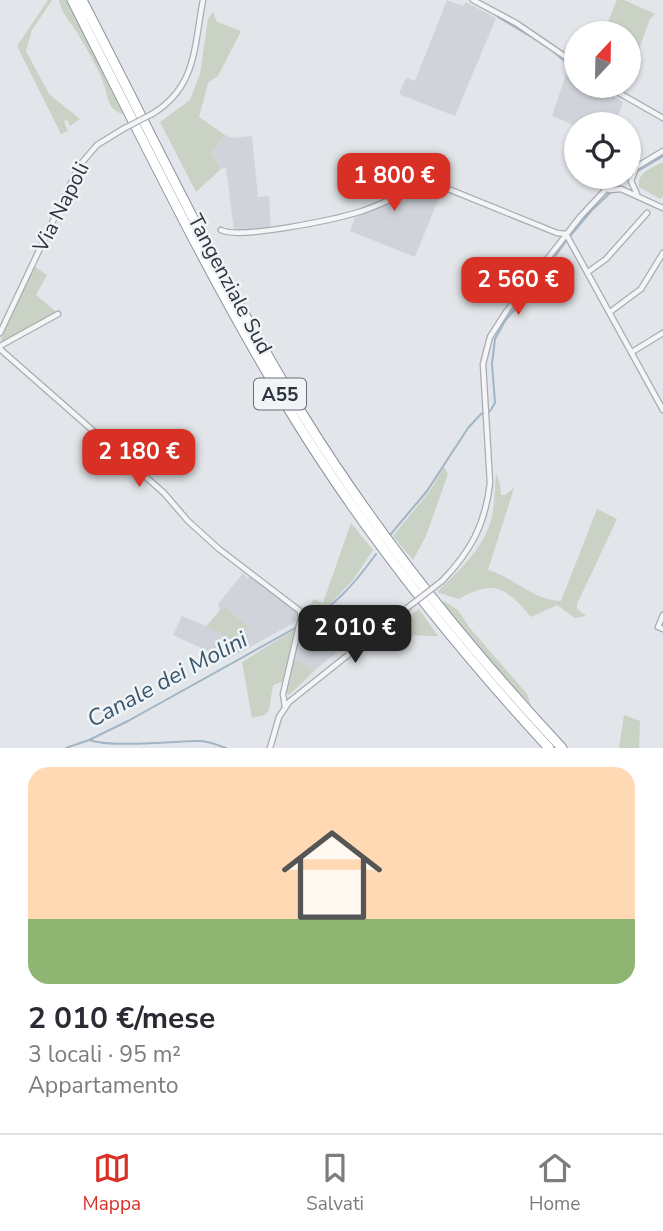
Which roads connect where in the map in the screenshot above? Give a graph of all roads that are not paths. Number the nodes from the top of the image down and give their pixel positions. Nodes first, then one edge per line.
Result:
1 (72, 0) edge
2 (82, 0) edge
3 (203, 0) edge
4 (473, 0) edge
5 (564, 56) edge
6 (628, 98) edge
7 (663, 118) edge
8 (663, 151) edge
9 (641, 165) edge
10 (608, 189) edge
11 (622, 189) joint
12 (634, 189) edge
13 (604, 191) junction
14 (640, 198) junction
15 (663, 208) edge
16 (647, 213) dead end
17 (221, 230) dead end
18 (566, 234) junction
19 (663, 253) edge
20 (588, 272) junction
21 (610, 312) junction
22 (58, 314) dead end
23 (0, 333) edge
24 (663, 334) edge
25 (0, 348) edge
26 (632, 352) junction
27 (663, 410) edge
28 (663, 615) edge
29 (663, 629) edge
30 (285, 707) junction
31 (270, 748) edge
32 (549, 748) edge
33 (562, 748) edge

1 - 32 highway, Tangenziale Sud / A55
2 - 33 highway, Tangenziale Sud / A55
3 - 23 street, Via Napoli, bridge
4 - 5 street
6 - 7 street
8 - 9 street
10 - 13 street
11 - 13 street
11 - 14 street
12 - 14 street
13 - 18 street
14 - 15 street
16 - 20 street
17 - 18 street
18 - 20 street
18 - 30 street, bridge
19 - 21 street
20 - 21 street
21 - 26 street
22 - 25 street
24 - 26 street
25 - 30 street
26 - 27 street
28 - 29 street
30 - 31 street

